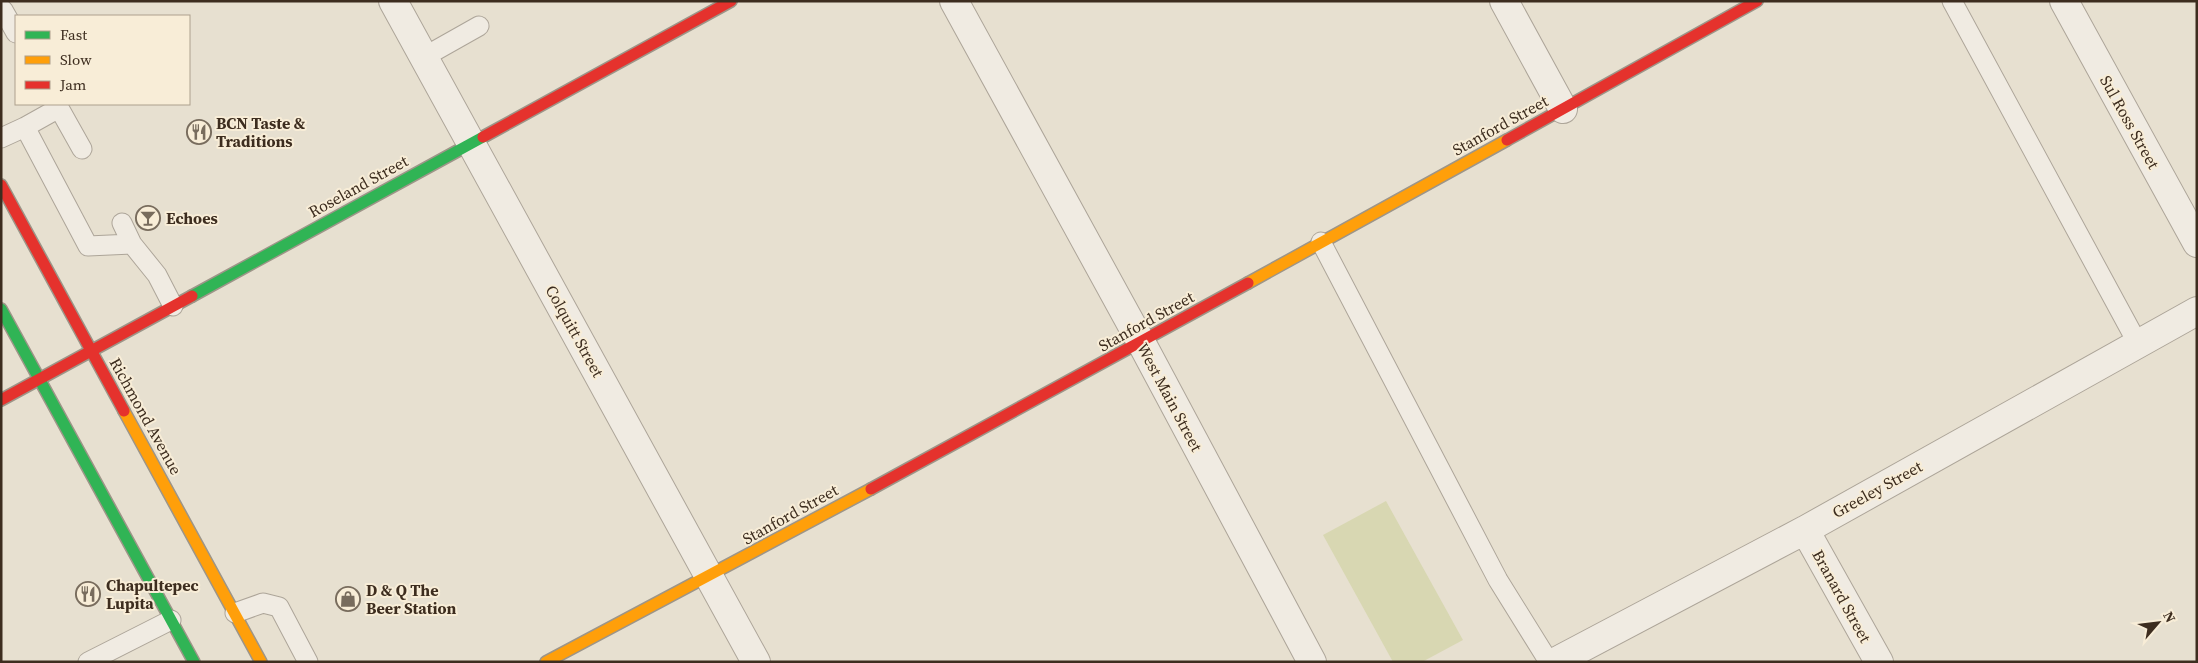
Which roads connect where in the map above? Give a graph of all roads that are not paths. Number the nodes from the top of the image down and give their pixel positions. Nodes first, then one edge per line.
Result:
1 (393, 1) edge
2 (731, 1) edge
3 (954, 1) edge
4 (1504, 1) edge
5 (1757, 1) edge
6 (1952, 1) edge
7 (2064, 1) edge
8 (2, 9) edge
9 (479, 26) dead end
10 (15, 31) edge
11 (424, 57) junction
12 (58, 106) edge
13 (1563, 109) junction
14 (25, 127) junction
15 (1, 138) edge
16 (471, 143) junction
17 (82, 148) dead end
18 (1, 185) edge
19 (122, 223) dead end
20 (1321, 242) junction
21 (2197, 243) edge
22 (132, 244) junction
23 (173, 306) junction
24 (1, 309) edge
25 (2197, 311) edge
26 (1141, 342) junction
27 (2138, 344) junction
28 (91, 350) junction
29 (40, 379) junction
30 (1, 400) edge
31 (1805, 530) junction
32 (710, 576) junction
33 (235, 613) junction
34 (171, 620) junction
35 (88, 662) edge
36 (194, 662) edge
37 (261, 662) edge
38 (308, 662) edge
39 (546, 662) edge
40 (756, 662) edge
41 (1312, 662) edge
42 (1549, 662) edge
43 (1555, 662) edge
44 (1878, 662) edge

1 - 11 street, Colquitt Street
2 - 16 street, Roseland Street
3 - 26 street, West Main Street
4 - 13 street
5 - 13 street, Stanford Street
6 - 27 lane
7 - 21 street, Sul Ross Street
8 - 10 lane
9 - 11 lane
11 - 16 street, Colquitt Street
12 - 14 lane
12 - 17 lane
13 - 20 street, Stanford Street
14 - 15 lane
14 - 22 lane
16 - 23 street, Roseland Street
16 - 32 street, Colquitt Street
18 - 28 street, Richmond Avenue
19 - 22 lane
20 - 26 street, Stanford Street
20 - 42 lane
22 - 23 lane
23 - 28 street, Roseland Street
24 - 29 street
25 - 27 street, Greeley Street
26 - 32 street, Stanford Street
26 - 41 street, West Main Street
27 - 31 street, Greeley Street
28 - 29 street, Roseland Street
28 - 33 street, Richmond Avenue
29 - 30 street, Roseland Street
29 - 34 street
31 - 43 street, Greeley Street
31 - 44 street, Branard Street
32 - 39 street, Stanford Street
32 - 40 street, Colquitt Street
33 - 37 street, Richmond Avenue
33 - 38 lane
34 - 35 lane
34 - 36 street

